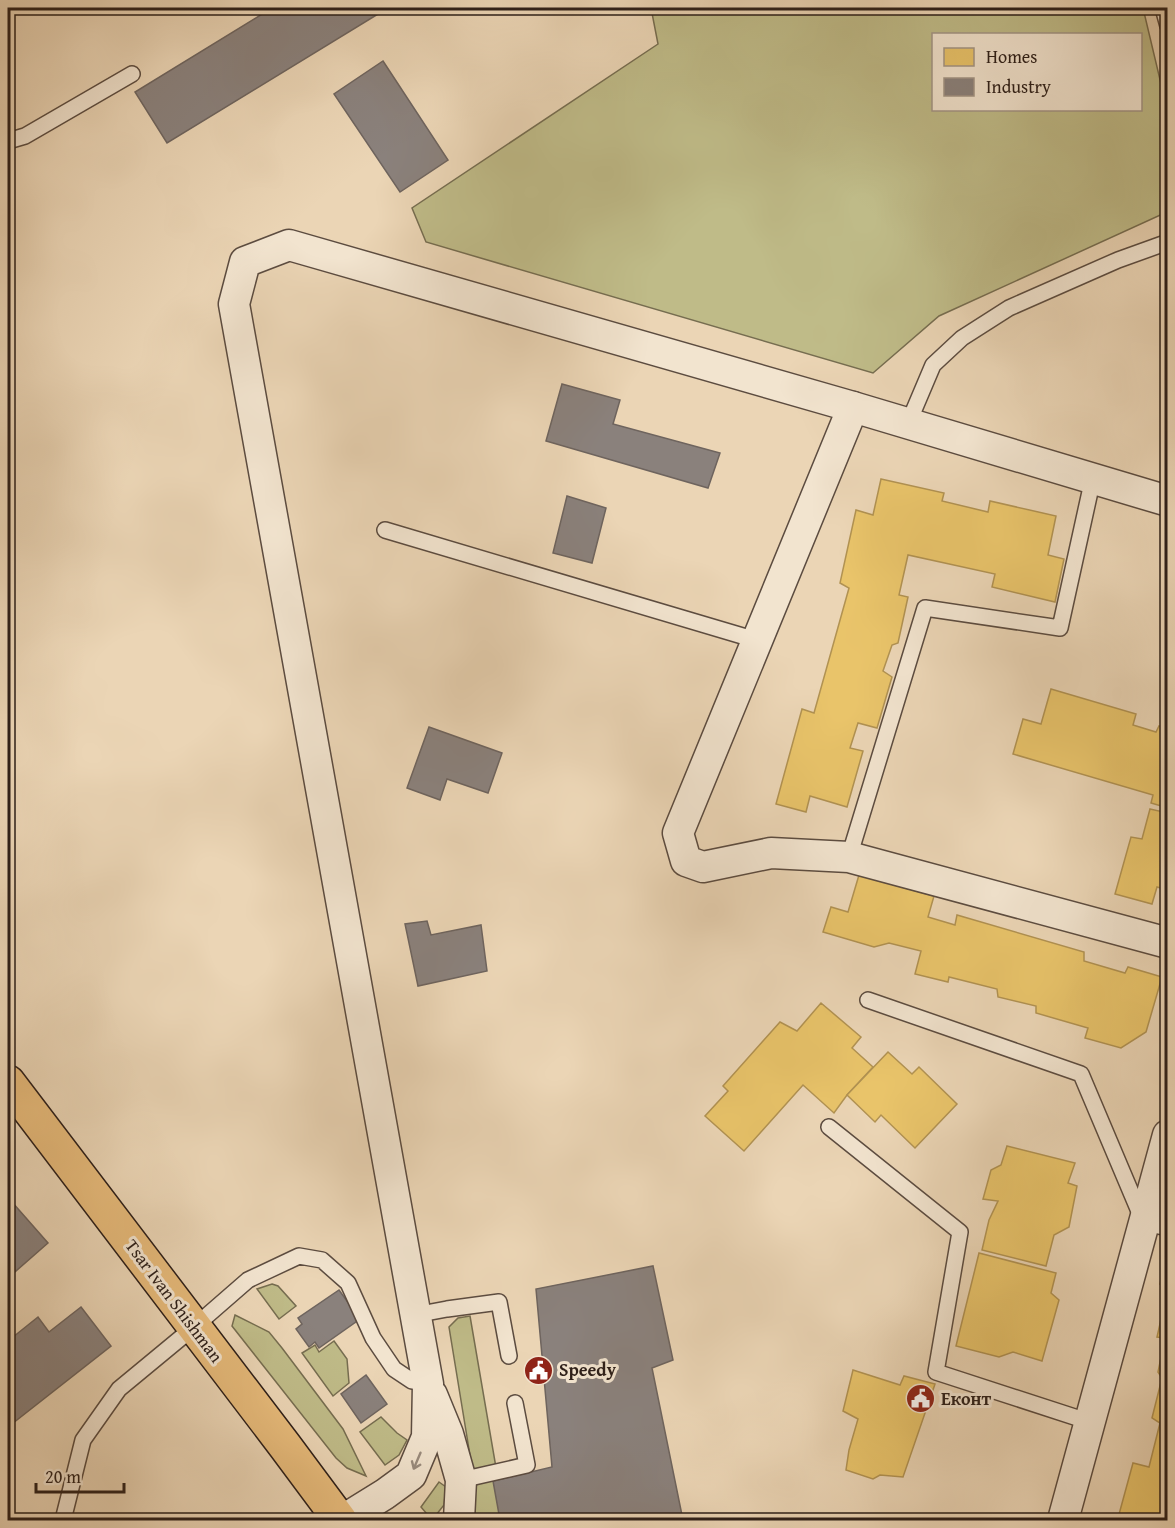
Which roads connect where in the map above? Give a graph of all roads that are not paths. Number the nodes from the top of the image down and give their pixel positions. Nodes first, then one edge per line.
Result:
1 (1162, 8) edge
2 (1167, 26) edge
3 (132, 74) dead end
4 (8, 141) edge
5 (1167, 242) edge
6 (853, 407) junction
7 (908, 424) junction
8 (1093, 478) junction
9 (1167, 501) edge
10 (385, 530) dead end
11 (756, 640) junction
12 (849, 856) junction
13 (1167, 943) edge
14 (868, 1000) dead end
15 (8, 1082) edge
16 (829, 1127) dead end
17 (1167, 1135) edge
18 (1156, 1226) edge
19 (415, 1315) junction
20 (194, 1327) junction
21 (509, 1356) dead end
22 (428, 1384) junction
23 (515, 1403) dead end
24 (1090, 1422) junction
25 (461, 1480) junction
26 (63, 1521) edge
27 (342, 1521) edge
28 (459, 1521) edge
29 (1064, 1521) edge

1 - 2 lane
3 - 4 lane
5 - 7 lane
6 - 7 street
6 - 11 street
6 - 19 street
7 - 8 street
8 - 9 street
8 - 12 lane
10 - 11 lane
11 - 12 street
12 - 13 street
14 - 18 lane
15 - 20 main road, Tsar Ivan Shishman
16 - 24 lane
17 - 18 street
18 - 24 street
19 - 21 lane
19 - 22 street
20 - 22 lane
20 - 26 lane
20 - 27 main road, Tsar Ivan Shishman
22 - 25 street
22 -> 27 street
23 - 25 lane
24 - 29 street
25 - 28 street

